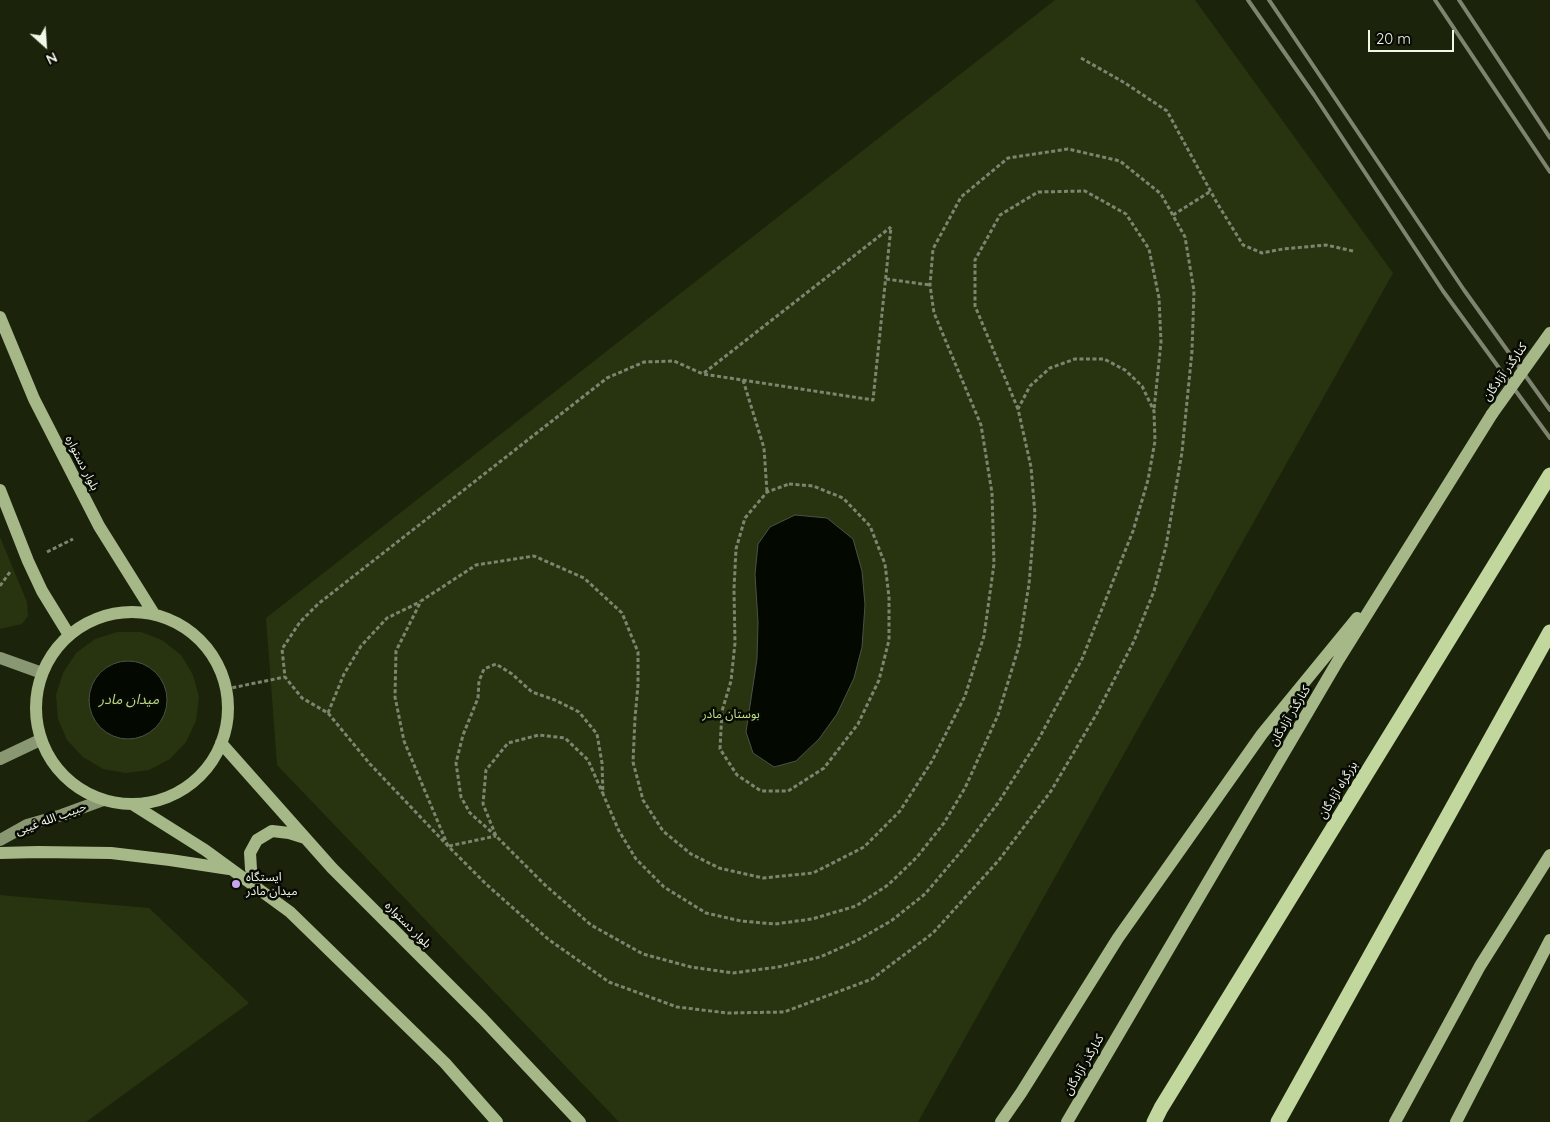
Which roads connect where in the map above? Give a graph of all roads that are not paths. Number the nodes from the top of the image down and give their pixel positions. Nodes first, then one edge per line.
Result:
1 (0, 317) edge
2 (1550, 333) edge
3 (1550, 475) edge
4 (0, 490) edge
5 (1390, 578) junction
6 (154, 614) junction
7 (1550, 632) edge
8 (69, 635) junction
9 (0, 658) edge
10 (42, 673) junction
11 (40, 740) junction
12 (221, 743) junction
13 (0, 759) edge
14 (103, 800) junction
15 (132, 804) junction
16 (307, 839) junction
17 (0, 840) edge
18 (0, 853) edge
19 (1550, 854) edge
20 (231, 870) junction
21 (257, 888) junction
22 (1550, 940) edge
23 (497, 1122) edge
24 (580, 1122) edge
25 (1001, 1122) edge
26 (1067, 1122) edge
27 (1154, 1122) edge
28 (1278, 1122) edge
29 (1395, 1122) edge
30 (1456, 1122) edge

1 - 6 main road, بلوار دستواره
2 - 5 main road, کنارگذر آزادگان, bridge
3 - 27 highway, بزرگراه آزادگان
4 - 8 main road
5 - 25 main road
5 - 26 main road, کنارگذر آزادگان
6 - 8 main road
6 - 12 main road
7 - 28 highway
8 - 10 main road
9 - 10 main road
10 - 11 main road
11 - 13 main road
11 - 14 main road
12 - 15 main road
12 - 16 main road, بلوار دستواره
14 - 15 main road
14 - 17 main road, حبیب الله غیبی
15 - 20 main road
16 - 21 main road
16 - 24 main road, بلوار دستواره
18 - 20 main road
19 - 29 main road
20 - 21 main road
21 - 23 main road
22 - 30 main road

